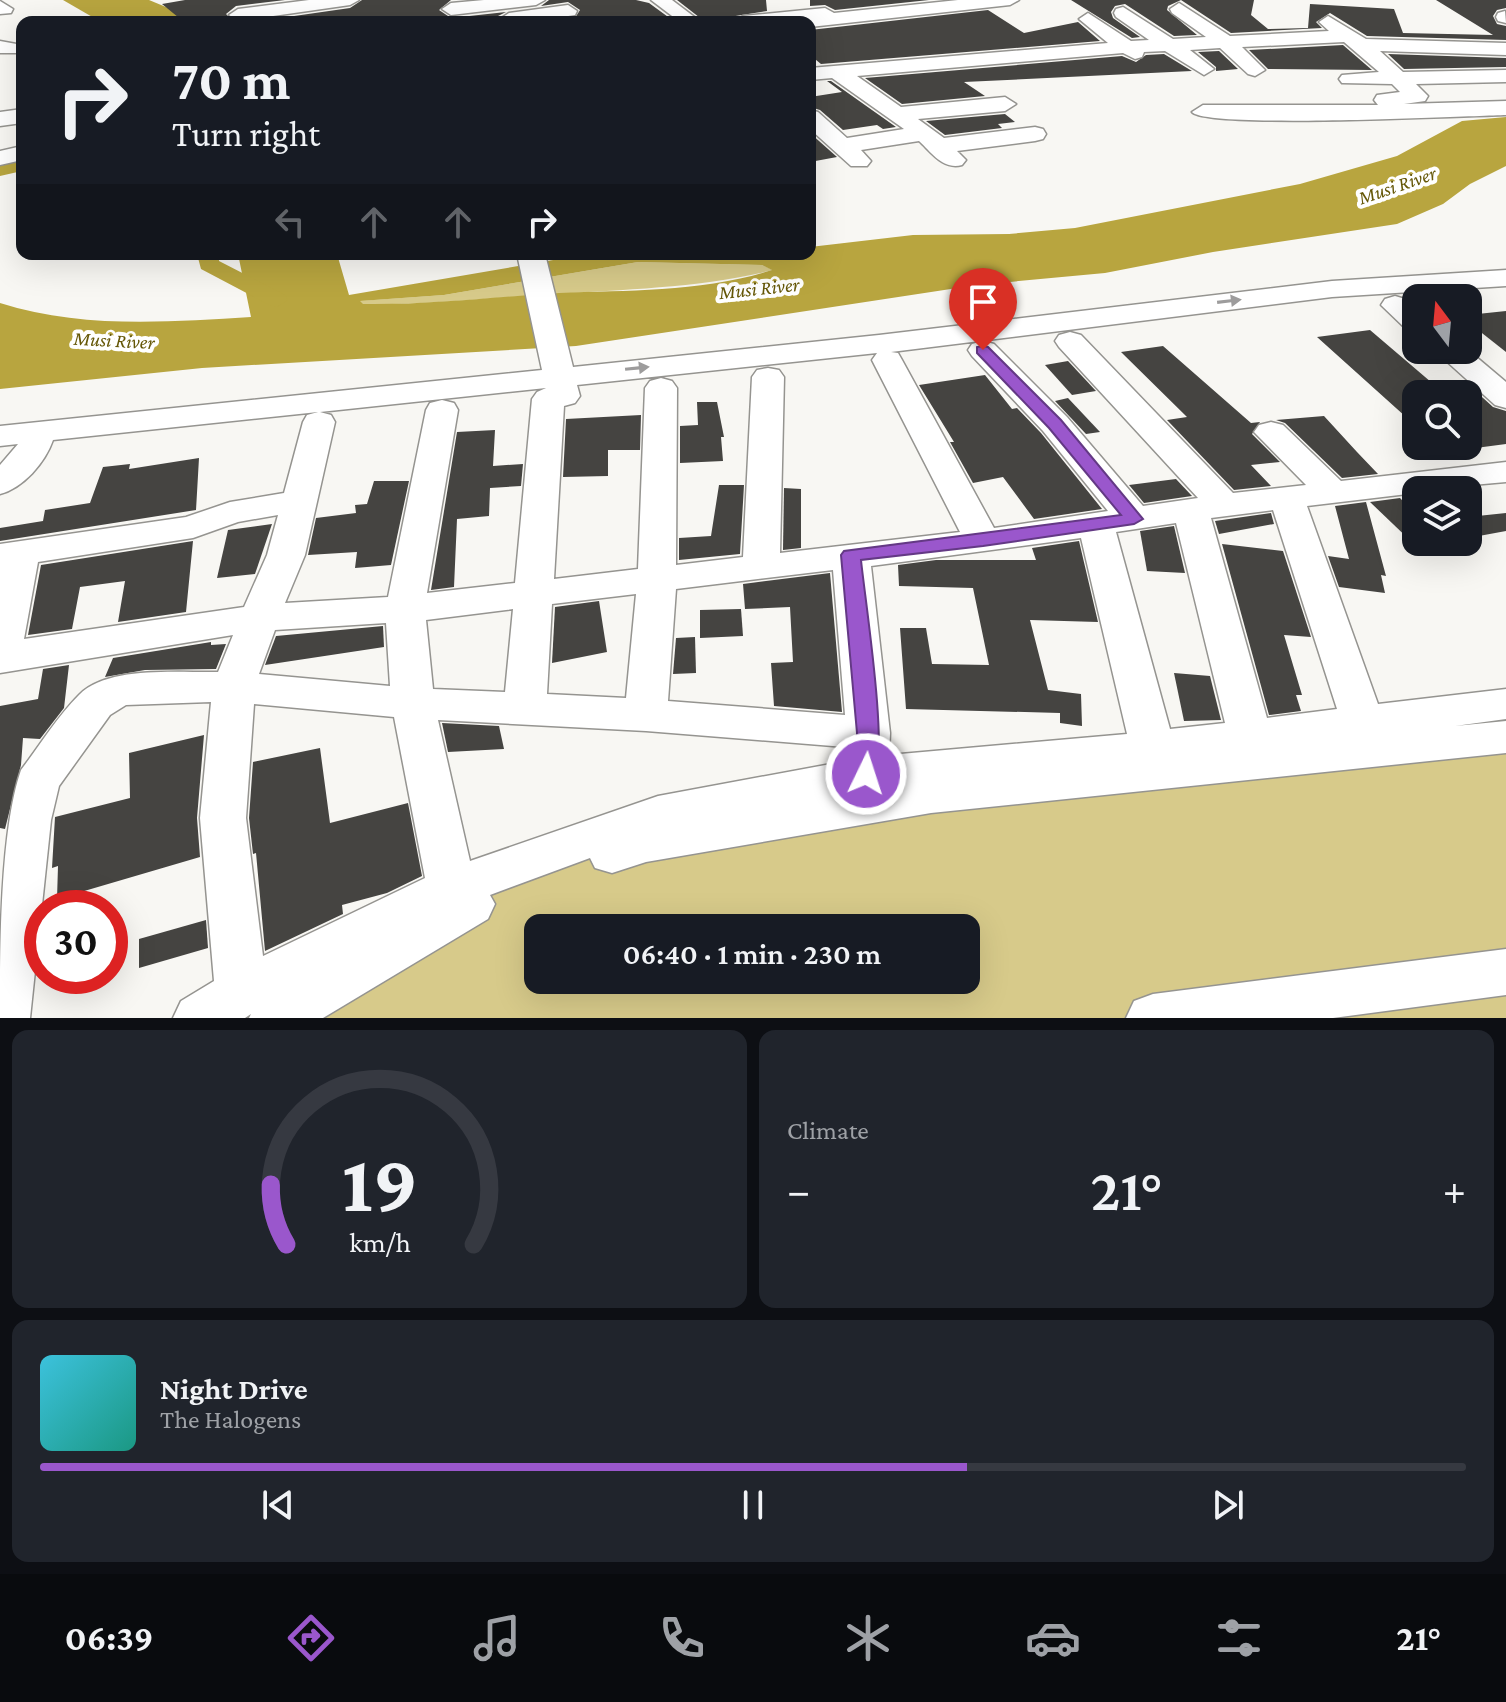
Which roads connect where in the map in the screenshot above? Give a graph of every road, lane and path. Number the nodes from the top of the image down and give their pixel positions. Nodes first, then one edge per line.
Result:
1 (350, 0) edge
2 (428, 0) edge
3 (536, 0) edge
4 (660, 0) edge
5 (950, 0) edge
6 (1010, 0) edge
7 (978, 2) edge
8 (301, 3) edge
9 (1179, 9) dead end
10 (568, 11) dead end
11 (451, 13) edge
12 (1123, 13) dead end
13 (238, 15) dead end
14 (532, 16) edge
15 (683, 16) edge
16 (799, 16) edge
17 (1088, 19) dead end
18 (816, 20) edge
19 (1231, 20) dead end
20 (1281, 20) dead end
21 (1327, 21) dead end
22 (1299, 38) junction
23 (1254, 40) junction
24 (1224, 41) junction
25 (1355, 41) junction
26 (1169, 45) junction
27 (1128, 47) junction
28 (1467, 48) junction
29 (1506, 49) edge
30 (1073, 52) junction
31 (1322, 57) dead end
32 (997, 58) junction
33 (1275, 58) dead end
34 (1101, 66) dead end
35 (1152, 68) dead end
36 (1204, 69) dead end
37 (1255, 70) dead end
38 (837, 72) junction
39 (816, 74) edge
40 (1394, 77) junction
41 (1016, 78) dead end
42 (1504, 78) edge
43 (1349, 79) dead end
44 (1361, 102) dead end
45 (1005, 104) dead end
46 (1506, 108) edge
47 (1203, 112) dead end
48 (897, 114) junction
49 (1035, 134) dead end
50 (828, 139) edge
51 (939, 146) junction
52 (0, 158) edge
53 (865, 167) dead end
54 (13, 170) edge
55 (532, 260) edge
56 (1506, 294) edge
57 (1482, 298) edge
58 (1402, 311) edge
59 (1070, 341) junction
60 (983, 350) junction
61 (887, 360) junction
62 (1466, 364) edge
63 (768, 377) junction
64 (557, 383) junction
65 (661, 388) junction
66 (1506, 398) edge
67 (442, 410) junction
68 (319, 422) junction
69 (1271, 432) dead end
70 (0, 436) edge
71 (24, 444) edge
72 (1506, 472) edge
73 (0, 483) edge
74 (1335, 494) junction
75 (1287, 499) junction
76 (299, 501) junction
77 (1208, 508) junction
78 (1115, 521) junction
79 (983, 541) junction
80 (10, 555) edge
81 (851, 555) junction
82 (761, 567) junction
83 (657, 579) junction
84 (534, 592) junction
85 (405, 609) junction
86 (259, 618) junction
87 (0, 658) edge
88 (234, 687) junction
89 (413, 703) junction
90 (1506, 704) edge
91 (525, 709) junction
92 (646, 715) junction
93 (1362, 721) junction
94 (1250, 735) junction
95 (1506, 737) edge
96 (1153, 748) junction
97 (867, 753) junction
98 (14, 828) edge
99 (452, 888) junction
100 (1506, 972) edge
101 (259, 1005) edge
102 (3, 1018) edge
103 (200, 1018) edge
104 (1153, 1018) edge

1 - 8 street
2 - 11 street
3 - 11 street
4 - 15 street
5 - 16 street
6 - 7 street
7 - 18 street
8 - 13 street
9 - 24 street
10 - 14 street
12 - 26 street
17 - 27 street
19 - 23 street
20 - 22 street
21 - 25 street
22 - 23 street
22 - 25 street
22 - 31 street
23 - 24 street
23 - 33 street
24 - 26 street
24 - 37 street
25 - 28 street
25 - 40 street
26 - 27 street
26 - 36 street
27 - 30 street
27 - 35 street
28 - 29 street
28 - 42 street
30 - 32 street
30 - 34 street
32 - 38 street
32 - 41 street
38 - 39 street
38 - 48 street
40 - 42 street
40 - 43 street
40 - 44 street
45 - 48 street
46 - 47 street
48 - 51 street
49 - 51 street
50 - 51 street
50 - 53 street
52 - 54 street
55 - 64 street
56 - 57 street
64 -> 56 street
58 - 59 street
59 - 60 street
59 - 77 street
60 - 61 street
60 - 78 street
61 - 63 street
61 - 79 street
62 - 66 street
63 - 65 street
63 - 82 street
64 - 65 street
64 - 67 street
64 - 71 street
64 - 84 street
65 - 83 street
67 - 68 street
67 - 85 street
68 - 71 street
68 - 76 street
69 - 74 street
70 - 71 street
71 - 73 street
72 - 74 street
74 - 75 street
75 - 77 street
75 - 93 street
76 - 80 street
76 - 86 street
77 - 78 street
77 - 94 street
78 - 79 street
78 - 96 street
79 - 81 street
80 - 87 street
81 - 82 street
81 - 97 street
82 - 83 street
83 - 84 street
83 - 92 street
84 - 85 street
84 - 91 street
85 - 86 street
85 - 89 street
86 - 87 street
86 - 88 street
88 - 89 street
88 - 98 street
88 - 101 street
89 - 91 street
89 - 99 street
90 - 93 street
91 - 92 street
92 - 97 street
93 - 94 street
94 - 96 street
95 - 101 street
96 - 97 street
97 - 99 street
98 - 102 street
99 - 101 street
100 - 104 street
101 - 103 street

